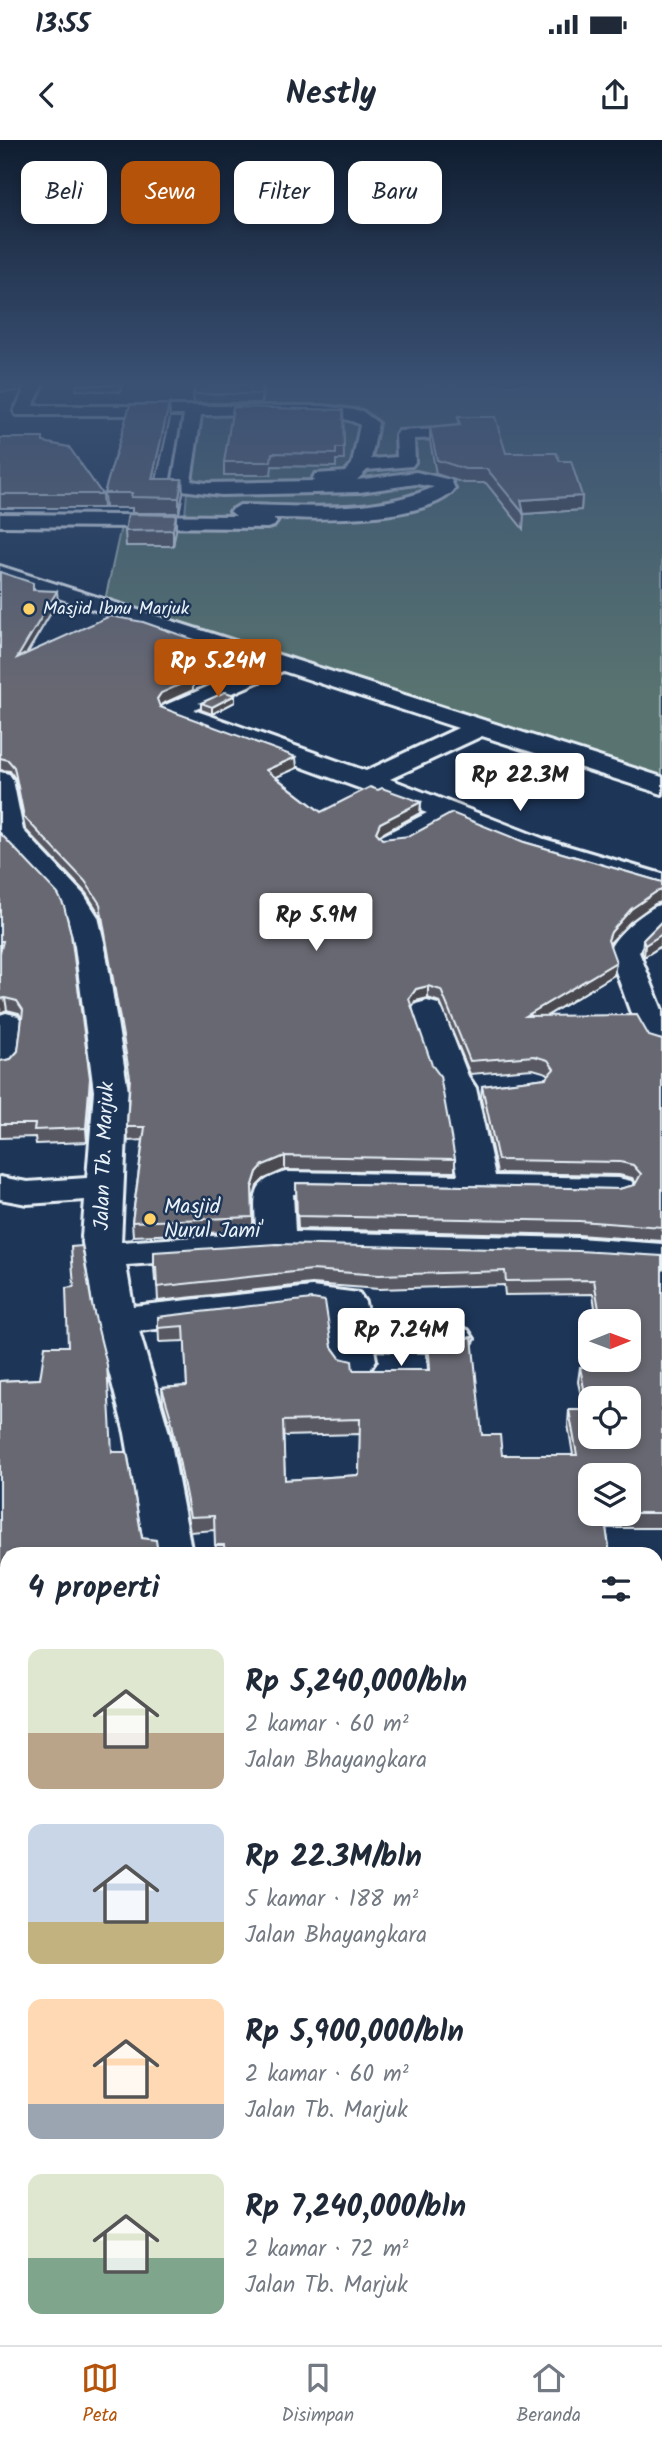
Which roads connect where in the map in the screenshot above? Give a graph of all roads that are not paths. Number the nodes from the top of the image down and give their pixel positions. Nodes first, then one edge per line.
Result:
1 (208, 488) edge
2 (319, 488) edge
3 (365, 488) edge
4 (378, 488) edge
5 (445, 488) edge
6 (340, 499) junction
7 (416, 502) junction
8 (0, 520) edge
9 (207, 521) junction
10 (0, 572) edge
11 (280, 664) junction
12 (479, 727) junction
13 (367, 780) junction
14 (0, 783) edge
15 (662, 786) edge
16 (449, 812) junction
17 (5, 832) edge
18 (392, 842) edge
19 (662, 883) edge
20 (662, 913) edge
21 (428, 1012) dead end
22 (6, 1023) dead end
23 (662, 1041) edge
24 (0, 1063) edge
25 (496, 1085) edge
26 (459, 1088) junction
27 (478, 1185) junction
28 (0, 1188) edge
29 (105, 1188) junction
30 (618, 1189) edge
31 (276, 1243) junction
32 (104, 1255) junction
33 (662, 1256) edge
34 (116, 1321) junction
35 (454, 1339) edge
36 (169, 1547) edge

1 - 9 street
2 - 6 street
3 - 6 street
4 - 7 street
5 - 7 street
6 - 7 street
6 - 9 street
8 - 9 street
10 - 11 street
11 - 12 street
11 - 13 street
12 - 13 street
12 - 15 street
13 - 16 street
14 - 17 street, Jalan Tb. Marjuk
16 - 18 street
16 - 19 street
17 - 29 street, Jalan Tb. Marjuk
20 - 23 street
21 - 26 street
22 - 24 street
25 - 26 street
26 - 27 street
27 - 30 street
27 - 31 street
28 - 29 street
29 - 32 street, Jalan Tb. Marjuk
31 - 32 street
31 - 33 street
32 - 34 street, Jalan Tb. Marjuk
34 - 35 street
34 - 36 street, Jalan Tb. Marjuk

